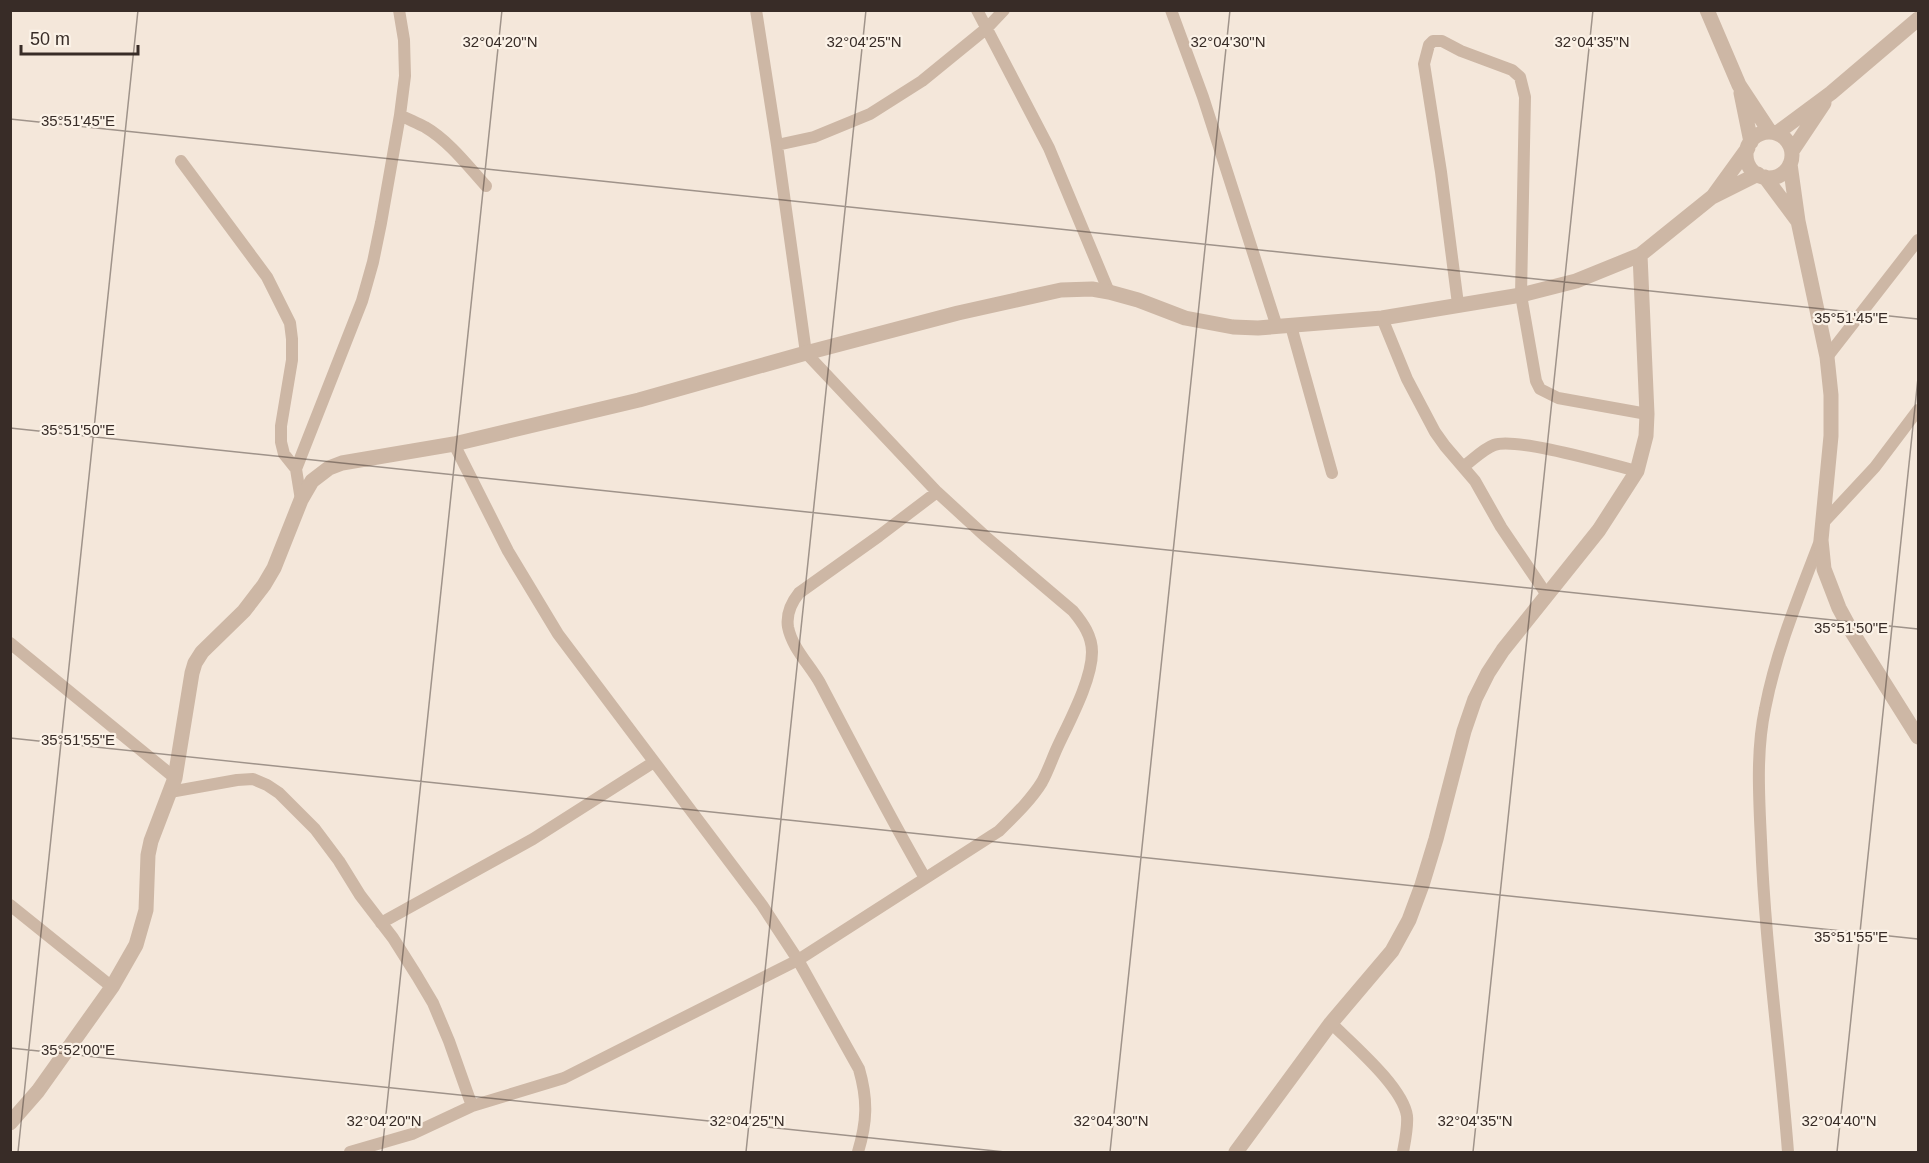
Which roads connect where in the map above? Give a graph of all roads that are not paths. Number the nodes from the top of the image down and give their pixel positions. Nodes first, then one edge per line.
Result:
1 (399, 10) edge
2 (756, 10) edge
3 (977, 10) edge
4 (1004, 10) edge
5 (1171, 10) edge
6 (1707, 10) edge
7 (1918, 19) edge
8 (987, 28) junction
9 (1739, 84) junction
10 (1831, 93) junction
11 (400, 115) junction
12 (1774, 132) junction
13 (777, 145) junction
14 (1749, 145) junction
15 (1791, 158) junction
16 (181, 161) dead end
17 (1761, 176) junction
18 (486, 186) dead end
19 (1712, 197) junction
20 (1798, 221) junction
21 (1918, 240) edge
22 (1640, 255) junction
23 (1108, 292) junction
24 (1521, 295) junction
25 (1458, 304) junction
26 (1382, 318) junction
27 (1284, 327) junction
28 (806, 353) junction
29 (1827, 357) junction
30 (1918, 410) edge
31 (1647, 414) junction
32 (454, 444) junction
33 (1463, 467) junction
34 (296, 469) junction
35 (1637, 471) junction
36 (1332, 473) dead end
37 (937, 492) junction
38 (301, 500) junction
39 (1823, 523) junction
40 (1821, 540) junction
41 (1547, 595) junction
42 (10, 643) edge
43 (1918, 737) edge
44 (654, 762) junction
45 (173, 785) junction
46 (925, 878) junction
47 (10, 905) edge
48 (381, 923) junction
49 (798, 960) junction
50 (112, 987) junction
51 (1331, 1023) junction
52 (472, 1106) junction
53 (10, 1123) edge
54 (350, 1152) edge
55 (858, 1152) edge
56 (1236, 1152) edge
57 (1403, 1152) edge
58 (1788, 1152) edge

1 - 11 street
2 - 13 street
3 - 8 street
4 - 8 street
5 - 27 street
6 - 9 street
7 - 10 street
8 - 13 street
8 - 23 street
9 - 12 street
9 - 14 street
10 - 12 street
10 - 15 street
11 - 18 street
11 - 34 street
12 - 14 street
12 - 15 street
13 - 28 street
14 - 17 street
14 - 19 street
15 - 17 street
15 - 20 street
16 - 34 street
17 - 19 street
17 - 20 street
19 - 22 street
20 - 29 street
21 - 29 street
22 - 24 street
22 - 31 street
23 - 27 street
23 - 28 street
24 - 25 street
24 - 25 street
24 - 31 street
25 - 26 street
26 - 27 street
26 - 33 street
27 - 36 street
28 - 32 street
28 - 37 street
29 - 39 street
30 - 39 street
31 - 35 street
32 - 38 street
32 - 44 street
33 - 35 street
33 - 41 street
34 - 38 street
35 - 41 street
37 - 46 street
37 - 46 street
38 - 45 street
39 - 40 street
40 - 43 street
40 - 58 street
41 - 51 street
42 - 45 street
44 - 48 street
44 - 49 street
45 - 48 street
45 - 50 street
46 - 49 street
47 - 50 street
48 - 52 street
49 - 52 street
49 - 55 street
50 - 53 street
51 - 56 street
51 - 57 street
52 - 54 street

